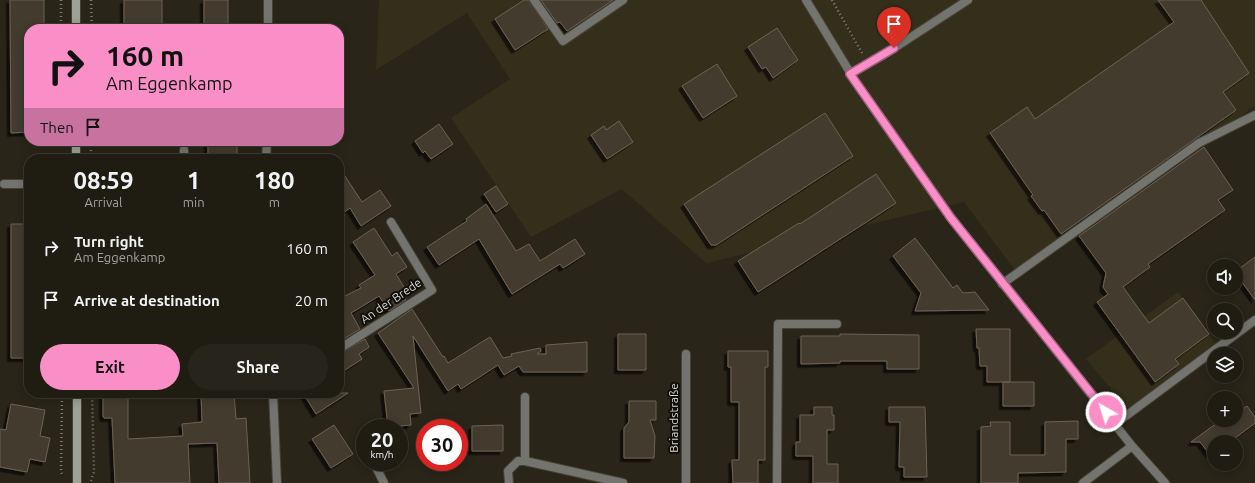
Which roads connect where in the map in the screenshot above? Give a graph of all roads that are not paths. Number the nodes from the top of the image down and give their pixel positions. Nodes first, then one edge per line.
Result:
1 (76, 0) edge
2 (268, 0) edge
3 (534, 0) edge
4 (623, 0) edge
5 (806, 0) edge
6 (968, 0) edge
7 (76, 24) edge
8 (268, 24) edge
9 (850, 74) junction
10 (1255, 115) edge
11 (184, 150) dead end
12 (184, 154) edge
13 (4, 184) dead end
14 (24, 184) edge
15 (391, 222) dead end
16 (1002, 284) junction
17 (1255, 320) edge
18 (837, 324) dead end
19 (344, 346) edge
20 (686, 354) dead end
21 (525, 397) dead end
22 (77, 398) edge
23 (274, 398) edge
24 (1115, 424) junction
25 (1132, 446) junction
26 (525, 461) junction
27 (378, 471) edge
28 (77, 483) edge
29 (277, 483) edge
30 (384, 483) edge
31 (508, 483) edge
32 (624, 483) edge
33 (686, 483) edge
34 (777, 483) edge
35 (1083, 483) edge
36 (1165, 483) edge

1 - 7 street
2 - 8 street
3 - 4 street
5 - 9 street
6 - 9 street
9 - 16 street
10 - 16 street
11 - 12 street
13 - 14 street
15 - 19 street, An der Brede
16 - 24 street
17 - 24 street
18 - 34 street
20 - 33 street, Briandstraße
21 - 26 street
22 - 28 street
23 - 29 street
24 - 25 street
25 - 35 street
25 - 36 street
26 - 31 street
26 - 32 street
27 - 30 street

